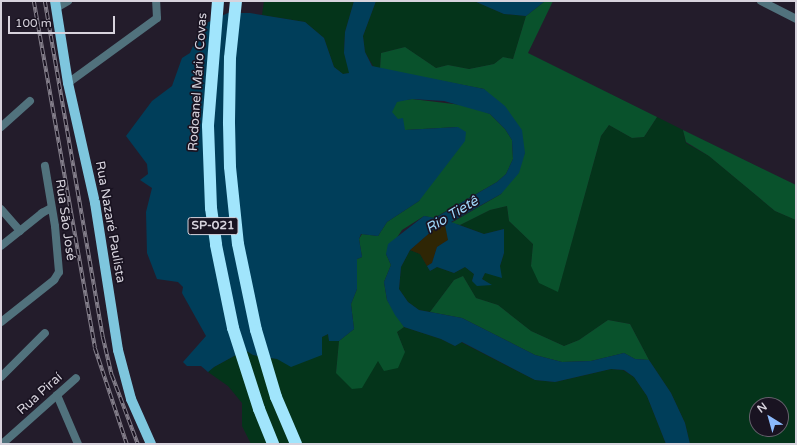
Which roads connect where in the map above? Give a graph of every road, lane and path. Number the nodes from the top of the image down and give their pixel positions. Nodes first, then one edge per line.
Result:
1 (68, 1) edge
2 (156, 1) edge
3 (218, 1) edge
4 (236, 1) edge
5 (761, 1) edge
6 (56, 5) edge
7 (796, 19) edge
8 (68, 83) junction
9 (30, 101) dead end
10 (1, 127) edge
11 (45, 166) dead end
12 (51, 208) junction
13 (1, 209) edge
14 (20, 231) junction
15 (1, 246) edge
16 (1, 322) edge
17 (45, 333) dead end
18 (1, 377) edge
19 (76, 378) dead end
20 (57, 395) junction
21 (6, 443) edge
22 (78, 444) edge
23 (151, 444) edge
24 (273, 444) edge
25 (296, 444) edge

1 - 6 street
2 - 8 street
3 - 24 highway, Rodoanel Mário Covas / SP-021
4 - 25 highway, SP-021
5 - 7 street
6 - 8 main road, Rua Nazaré Paulista
8 - 23 main road, Rua Nazaré Paulista
9 - 10 street
11 - 12 street, Rua São José
12 - 14 street
12 - 16 street, Rua São José
13 - 14 street
14 - 15 street
17 - 18 street
19 - 20 street, Rua Piraí
20 - 21 street, Rua Piraí
20 - 22 street

